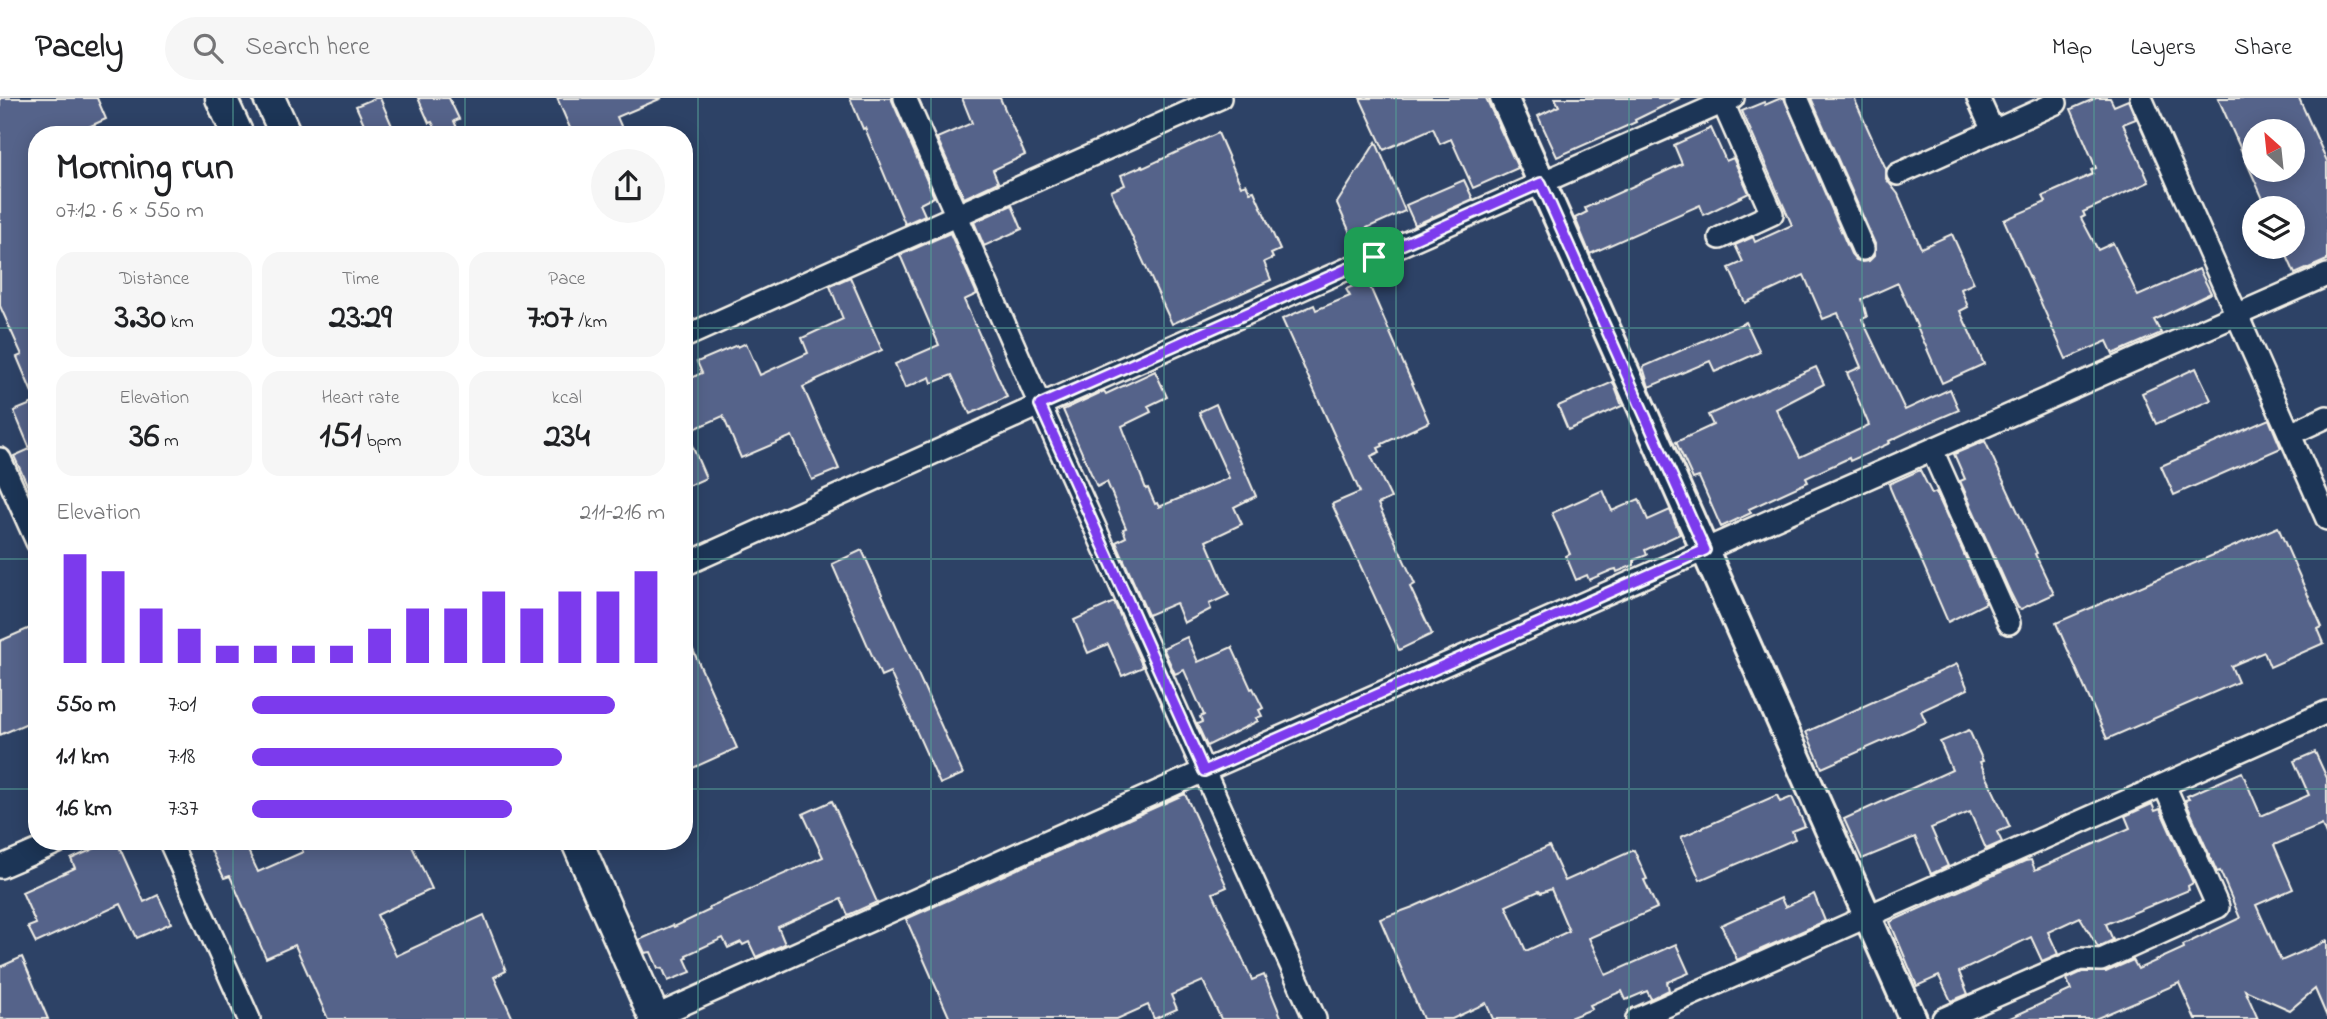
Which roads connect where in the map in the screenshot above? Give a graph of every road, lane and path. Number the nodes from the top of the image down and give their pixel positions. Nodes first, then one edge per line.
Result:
1 (221, 98) edge
2 (270, 98) edge
3 (905, 98) edge
4 (1220, 98) edge
5 (1504, 98) edge
6 (1797, 98) edge
7 (1978, 98) edge
8 (2141, 98) edge
9 (1728, 100) edge
10 (2056, 103) dead end
11 (234, 126) edge
12 (282, 126) edge
13 (1993, 131) junction
14 (1898, 174) dead end
15 (1541, 183) junction
16 (958, 215) junction
17 (1720, 238) dead end
18 (1863, 249) dead end
19 (2327, 275) edge
20 (2237, 314) junction
21 (693, 333) edge
22 (1040, 405) junction
23 (2327, 417) edge
24 (2290, 434) junction
25 (1932, 450) junction
26 (0, 459) edge
27 (2327, 519) edge
28 (28, 522) edge
29 (1705, 550) junction
30 (693, 561) edge
31 (2009, 623) dead end
32 (2327, 712) edge
33 (1204, 771) junction
34 (2164, 785) junction
35 (39, 850) edge
36 (174, 850) edge
37 (580, 850) edge
38 (0, 867) edge
39 (1868, 917) junction
40 (654, 1018) edge
41 (249, 1019) edge
42 (1315, 1019) edge
43 (1637, 1019) edge
44 (1913, 1019) edge
45 (1943, 1019) edge

1 - 11 main road
2 - 12 main road
3 - 16 street
4 - 16 street
5 - 15 street
6 - 18 street
7 - 13 street
8 - 20 street
9 - 15 street
9 - 17 street
10 - 13 street
13 - 14 street
15 - 22 street
15 - 29 street
16 - 21 street
16 - 22 street
19 - 20 street
20 - 24 street
20 - 25 street
22 - 30 street
22 - 33 street
23 - 24 street
24 - 27 street
25 - 29 street
25 - 31 street
26 - 28 street
29 - 33 street
29 - 39 street
32 - 34 street
33 - 40 street
33 - 42 street
34 - 39 street
34 - 45 street
35 - 38 street
36 - 41 street
37 - 40 main road
39 - 43 street
39 - 44 street

